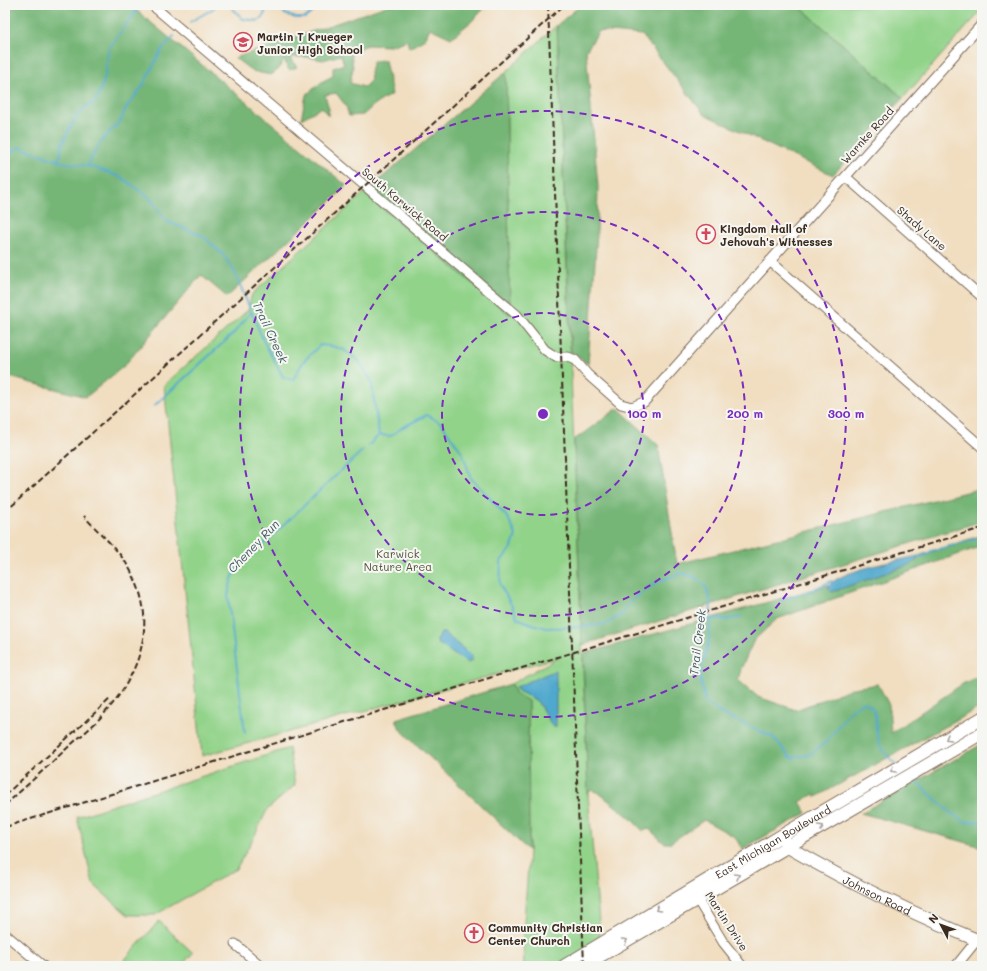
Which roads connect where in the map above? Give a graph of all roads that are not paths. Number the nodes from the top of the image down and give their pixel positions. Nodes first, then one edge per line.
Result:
1 (152, 5) edge
2 (982, 24) edge
3 (846, 177) junction
4 (770, 261) junction
5 (982, 297) edge
6 (644, 402) joint
7 (982, 447) edge
8 (982, 718) edge
9 (982, 733) edge
10 (781, 836) junction
11 (788, 847) junction
12 (694, 894) junction
13 (5, 934) edge
14 (979, 941) edge
15 (235, 944) dead end
16 (43, 966) edge
17 (261, 966) edge
18 (564, 966) edge
19 (583, 966) edge
20 (742, 966) edge
21 (956, 966) edge

1 - 6 street, South Karwick Road
2 - 3 street, Warnke Road
3 - 4 street, Warnke Road
3 - 5 street, Shady Lane
4 - 6 street, Warnke Road
4 - 7 street
8 -> 10 main road, East Michigan Boulevard
11 -> 9 main road, East Michigan Boulevard
10 - 11 main road, Johnson Road
10 - 12 main road, East Michigan Boulevard
12 -> 11 main road, East Michigan Boulevard
11 - 14 main road, Johnson Road
12 -> 18 main road, East Michigan Boulevard
19 -> 12 main road, East Michigan Boulevard
12 - 20 street, Martin Drive
13 - 16 street
14 - 21 street
15 - 17 street

